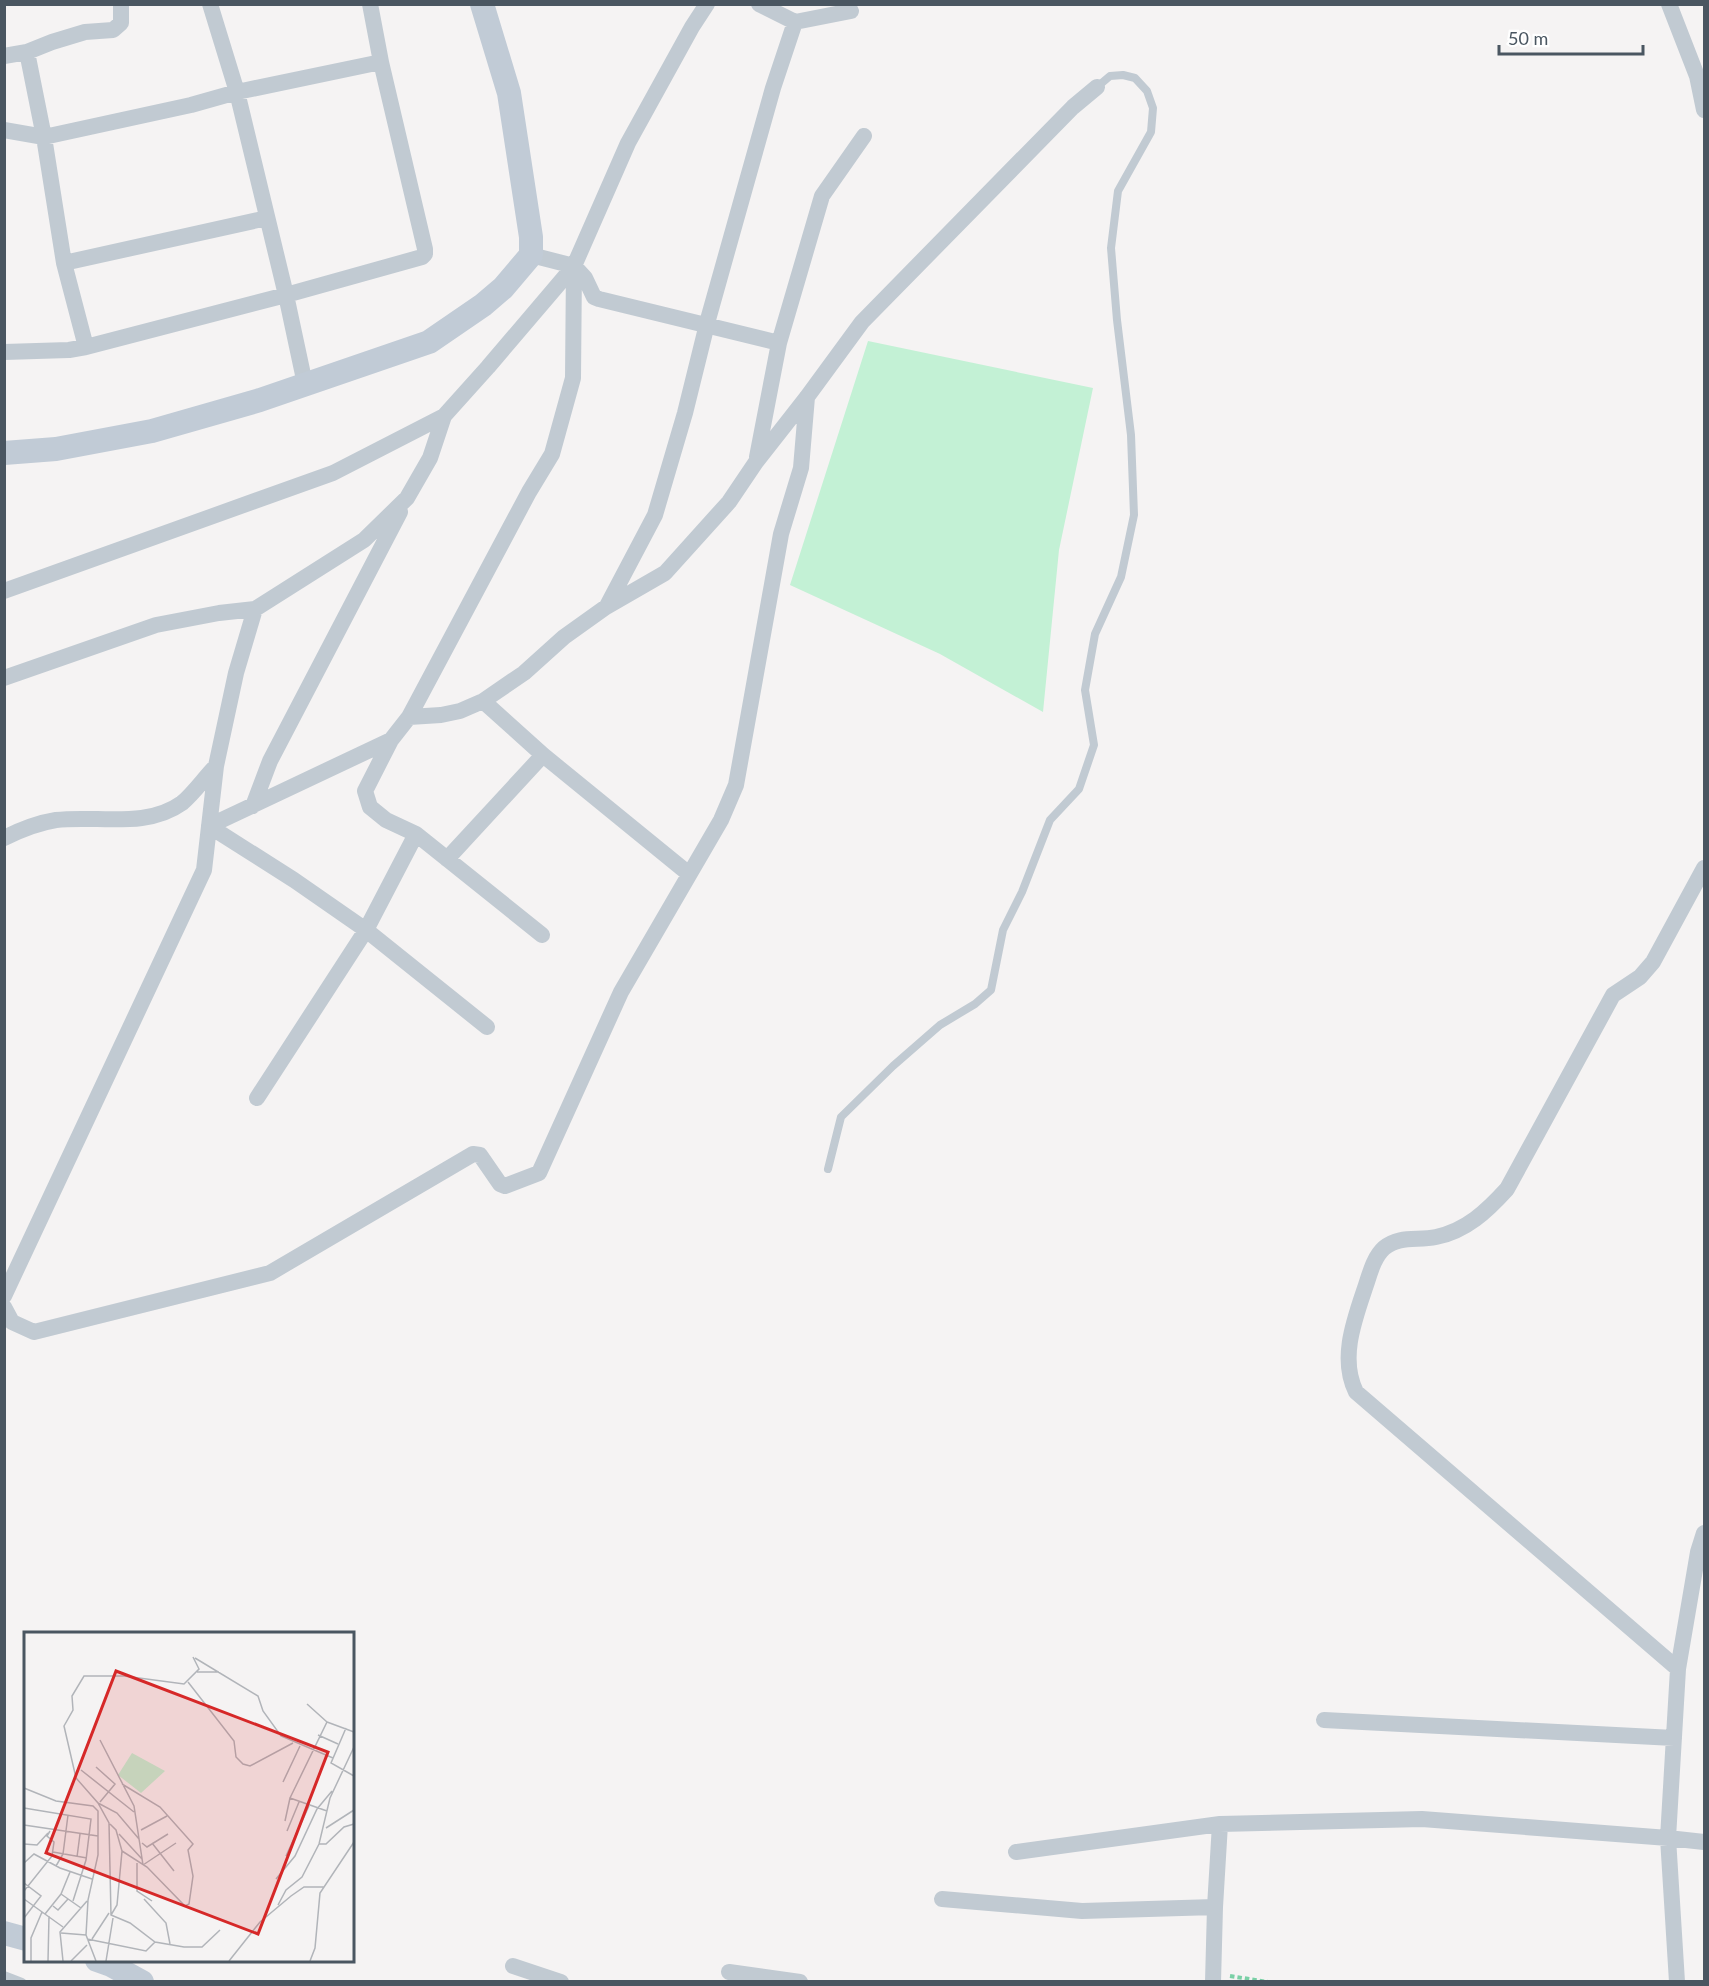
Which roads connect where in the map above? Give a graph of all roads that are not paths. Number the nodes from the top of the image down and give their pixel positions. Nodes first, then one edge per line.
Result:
1 (121, 4) edge
2 (210, 4) edge
3 (370, 4) edge
4 (482, 4) edge
5 (707, 4) edge
6 (759, 4) edge
7 (1670, 4) edge
8 (851, 11) dead end
9 (795, 22) junction
10 (27, 52) junction
11 (4, 56) edge
12 (381, 62) junction
13 (1096, 87) joint
14 (237, 92) junction
15 (1704, 110) edge
16 (4, 130) edge
17 (864, 136) dead end
18 (44, 137) junction
19 (267, 218) junction
20 (531, 255) junction
21 (64, 263) junction
22 (574, 266) junction
23 (286, 295) junction
24 (707, 324) junction
25 (779, 343) junction
26 (86, 347) junction
27 (4, 352) edge
28 (305, 384) junction
29 (807, 397) junction
30 (444, 416) junction
31 (4, 453) edge
32 (756, 462) junction
33 (407, 498) junction
34 (4, 591) edge
35 (606, 607) junction
36 (255, 609) junction
37 (4, 678) edge
38 (483, 701) junction
39 (409, 717) junction
40 (391, 740) junction
41 (543, 755) junction
42 (216, 766) junction
43 (253, 806) junction
44 (209, 826) junction
45 (416, 834) junction
46 (4, 838) edge
47 (447, 859) junction
48 (1704, 868) edge
49 (689, 874) junction
50 (366, 930) junction
51 (542, 935) dead end
52 (487, 1027) dead end
53 (257, 1098) dead end
54 (828, 1169) dead end
55 (4, 1296) edge
56 (4, 1307) edge
57 (1704, 1533) edge
58 (1678, 1669) junction
59 (1324, 1719) dead end
60 (1674, 1738) junction
61 (1220, 1824) junction
62 (1668, 1838) junction
63 (1704, 1842) edge
64 (1016, 1852) dead end
65 (942, 1899) dead end
66 (1215, 1906) junction
67 (4, 1933) edge
68 (24, 1938) edge
69 (103, 1962) edge
70 (513, 1966) dead end
71 (729, 1972) dead end
72 (4, 1975) edge
73 (1214, 1978) edge
74 (22, 1982) edge
75 (142, 1982) edge
76 (561, 1982) edge
77 (800, 1982) edge
78 (1677, 1982) edge

1 - 10 street
2 - 14 street
3 - 12 street
4 - 20 main road
5 - 22 street
6 - 9 street
7 - 15 street
8 - 9 street
9 - 24 street
10 - 11 street
10 - 18 street
12 - 14 street
12 - 23 street
13 - 29 street
13 - 54 lane
14 - 18 street
14 - 19 street
16 - 18 street
17 - 25 street
18 - 21 street
19 - 21 street
19 - 23 street
20 - 22 street
20 - 28 main road
21 - 26 street
22 - 24 street
22 - 30 street
22 - 39 street
23 - 26 street
23 - 28 street
24 - 25 street
24 - 35 street
25 - 32 street
26 - 27 street
28 - 31 main road
29 - 32 street
29 - 49 street
30 - 33 street
30 - 34 street
32 - 35 street
33 - 36 street
33 - 43 street
35 - 38 street
36 - 37 street
36 - 42 street
38 - 39 street
38 - 41 street
39 - 40 street
40 - 43 street
40 - 45 street
41 - 47 street
41 - 49 street
42 - 44 street
42 - 46 street
43 - 44 street
44 - 50 street
44 - 55 street
45 - 47 street
45 - 50 street
47 - 51 street
48 - 58 street
49 - 56 street
50 - 52 street
50 - 53 street
57 - 58 street
58 - 60 street
59 - 60 street
60 - 62 street
61 - 62 street
61 - 64 street
61 - 66 street
62 - 63 street
62 - 78 street
65 - 66 street
66 - 73 street
67 - 68 main road
69 - 75 main road
70 - 76 street
71 - 77 street
72 - 74 lane

